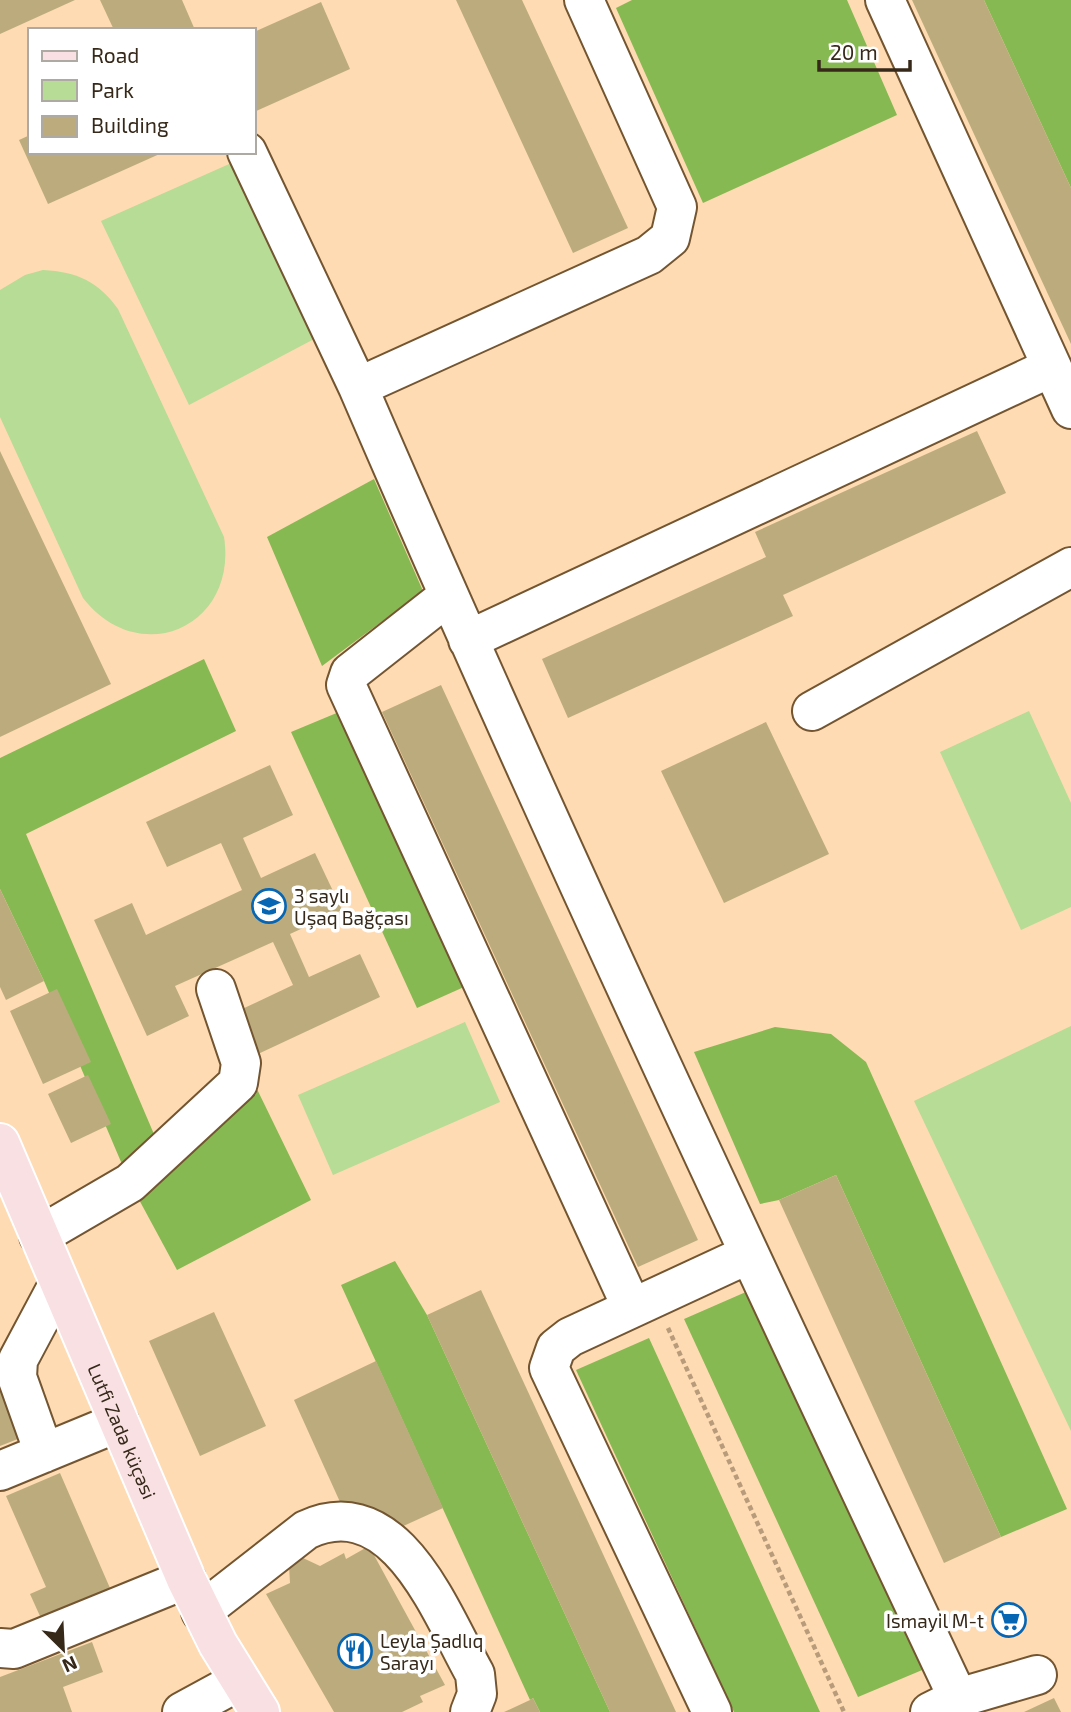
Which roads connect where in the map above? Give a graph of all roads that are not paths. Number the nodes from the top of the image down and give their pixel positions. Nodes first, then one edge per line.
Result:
1 (583, 0) edge
2 (885, 0) edge
3 (248, 154) edge
4 (1052, 367) junction
5 (358, 387) junction
6 (1071, 409) edge
7 (1071, 567) edge
8 (447, 596) junction
9 (468, 640) junction
10 (812, 711) dead end
11 (216, 989) dead end
12 (0, 1143) edge
13 (39, 1236) junction
14 (749, 1254) junction
15 (59, 1283) junction
16 (644, 1303) junction
17 (119, 1422) junction
18 (44, 1453) junction
19 (0, 1471) edge
20 (194, 1596) junction
21 (0, 1648) edge
22 (1037, 1675) dead end
23 (239, 1681) junction
24 (944, 1705) edge
25 (182, 1712) edge
26 (260, 1712) edge
27 (470, 1712) edge
28 (712, 1712) edge

1 - 5 street
2 - 4 street
3 - 5 street
4 - 6 street
4 - 9 street
5 - 8 street
7 - 10 street
8 - 9 street
8 - 16 street
9 - 14 street
11 - 13 street
12 - 13 main road, Lutfi Zadə küçəsi
13 - 15 main road, Lutfi Zadə küçəsi
14 - 16 street
14 - 24 street
15 - 17 main road, Lutfi Zadə küçəsi
15 - 18 street
16 - 28 street
17 - 18 street
17 - 20 main road, Lutfi Zadə küçəsi
18 - 19 street
20 - 21 street
20 - 23 main road, Lutfi Zadə küçəsi
20 - 27 street
22 - 24 street
23 - 25 street
23 - 26 main road, Lutfi Zadə küçəsi

